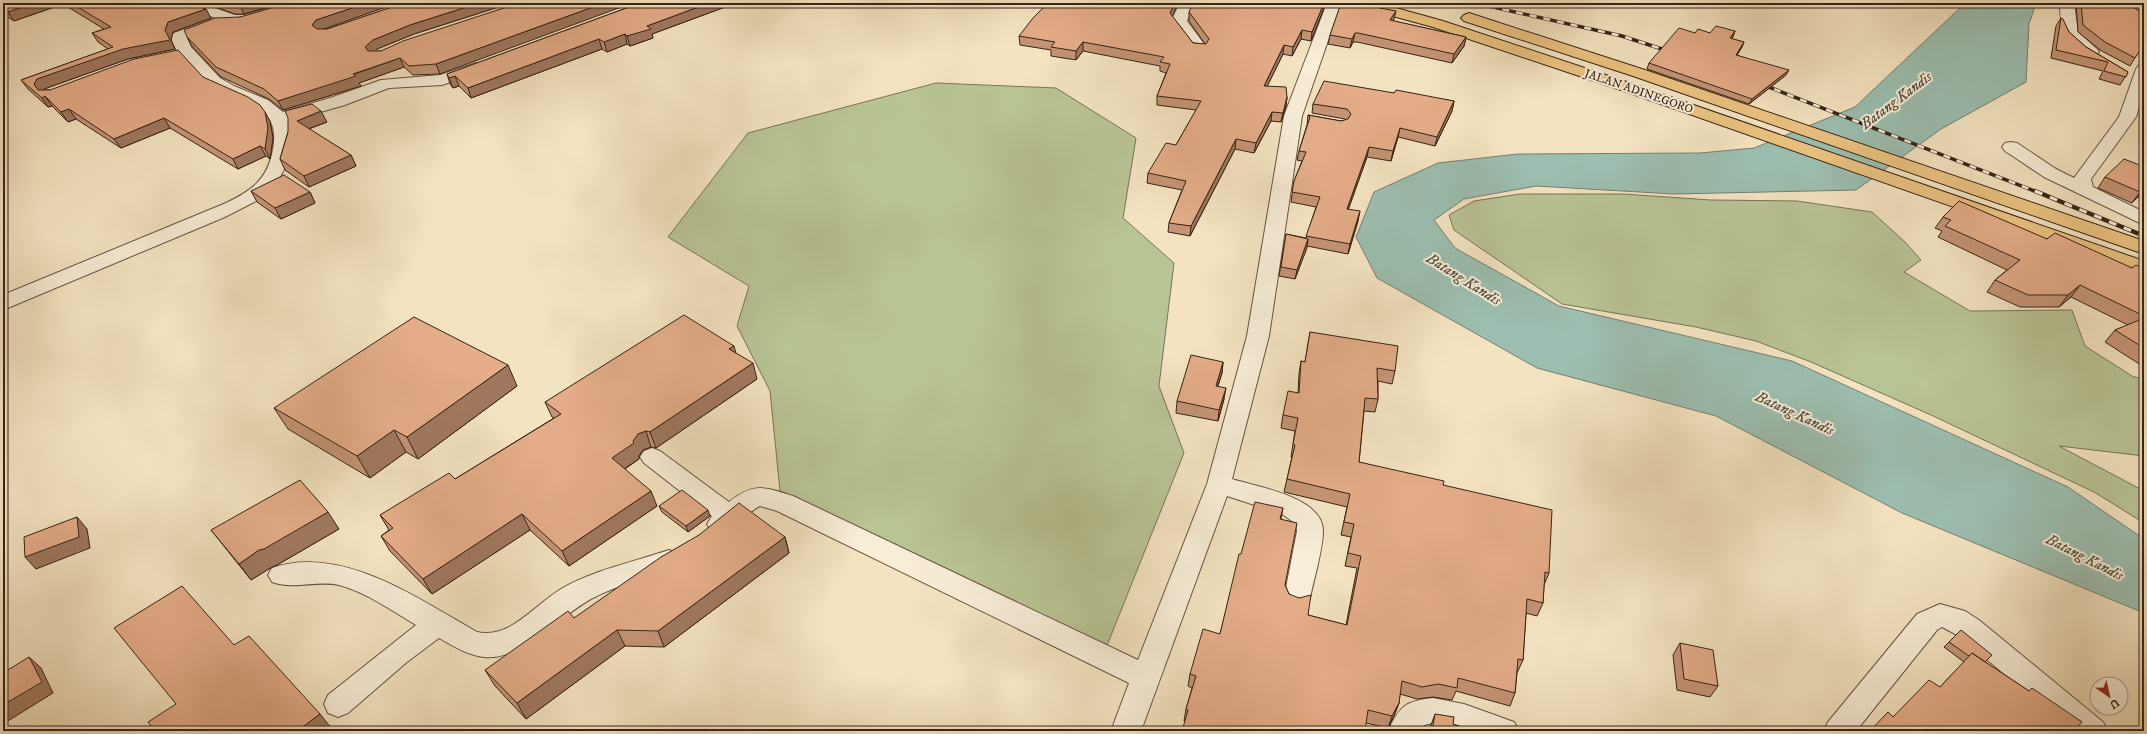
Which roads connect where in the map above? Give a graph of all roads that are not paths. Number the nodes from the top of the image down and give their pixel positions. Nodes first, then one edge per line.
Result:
1 (185, 3) edge
2 (304, 3) edge
3 (1187, 3) edge
4 (1334, 3) edge
5 (1361, 3) edge
6 (1413, 3) edge
7 (2067, 3) edge
8 (233, 19) junction
9 (1198, 48) edge
10 (187, 53) junction
11 (171, 57) edge
12 (2102, 58) edge
13 (493, 61) edge
14 (2138, 80) edge
15 (279, 119) junction
16 (2011, 147) dead end
17 (2085, 190) junction
18 (2144, 219) edge
19 (2144, 248) edge
20 (2144, 268) edge
21 (3, 303) edge
22 (652, 457) dead end
23 (1219, 484) junction
24 (729, 516) junction
25 (281, 576) dead end
26 (1297, 598) edge
27 (437, 624) junction
28 (1144, 677) junction
29 (338, 704) dead end
30 (1126, 731) edge
31 (1403, 731) edge
32 (1504, 731) edge
33 (1838, 731) edge
34 (2093, 731) edge

1 - 8 street
2 - 8 street
3 - 9 street
4 - 23 street
5 - 20 highway, JALAN ADINEGORO
6 - 19 highway, JALAN ADINEGORO
7 - 12 street
8 - 10 street
10 - 11 street
10 - 15 street
13 - 15 street
14 - 17 street
15 - 21 street
16 - 17 street
17 - 18 street
22 - 24 street
23 - 26 street
23 - 28 street
24 - 27 street
24 - 28 street
25 - 27 street
27 - 29 street
28 - 30 street
31 - 32 street
33 - 34 street

